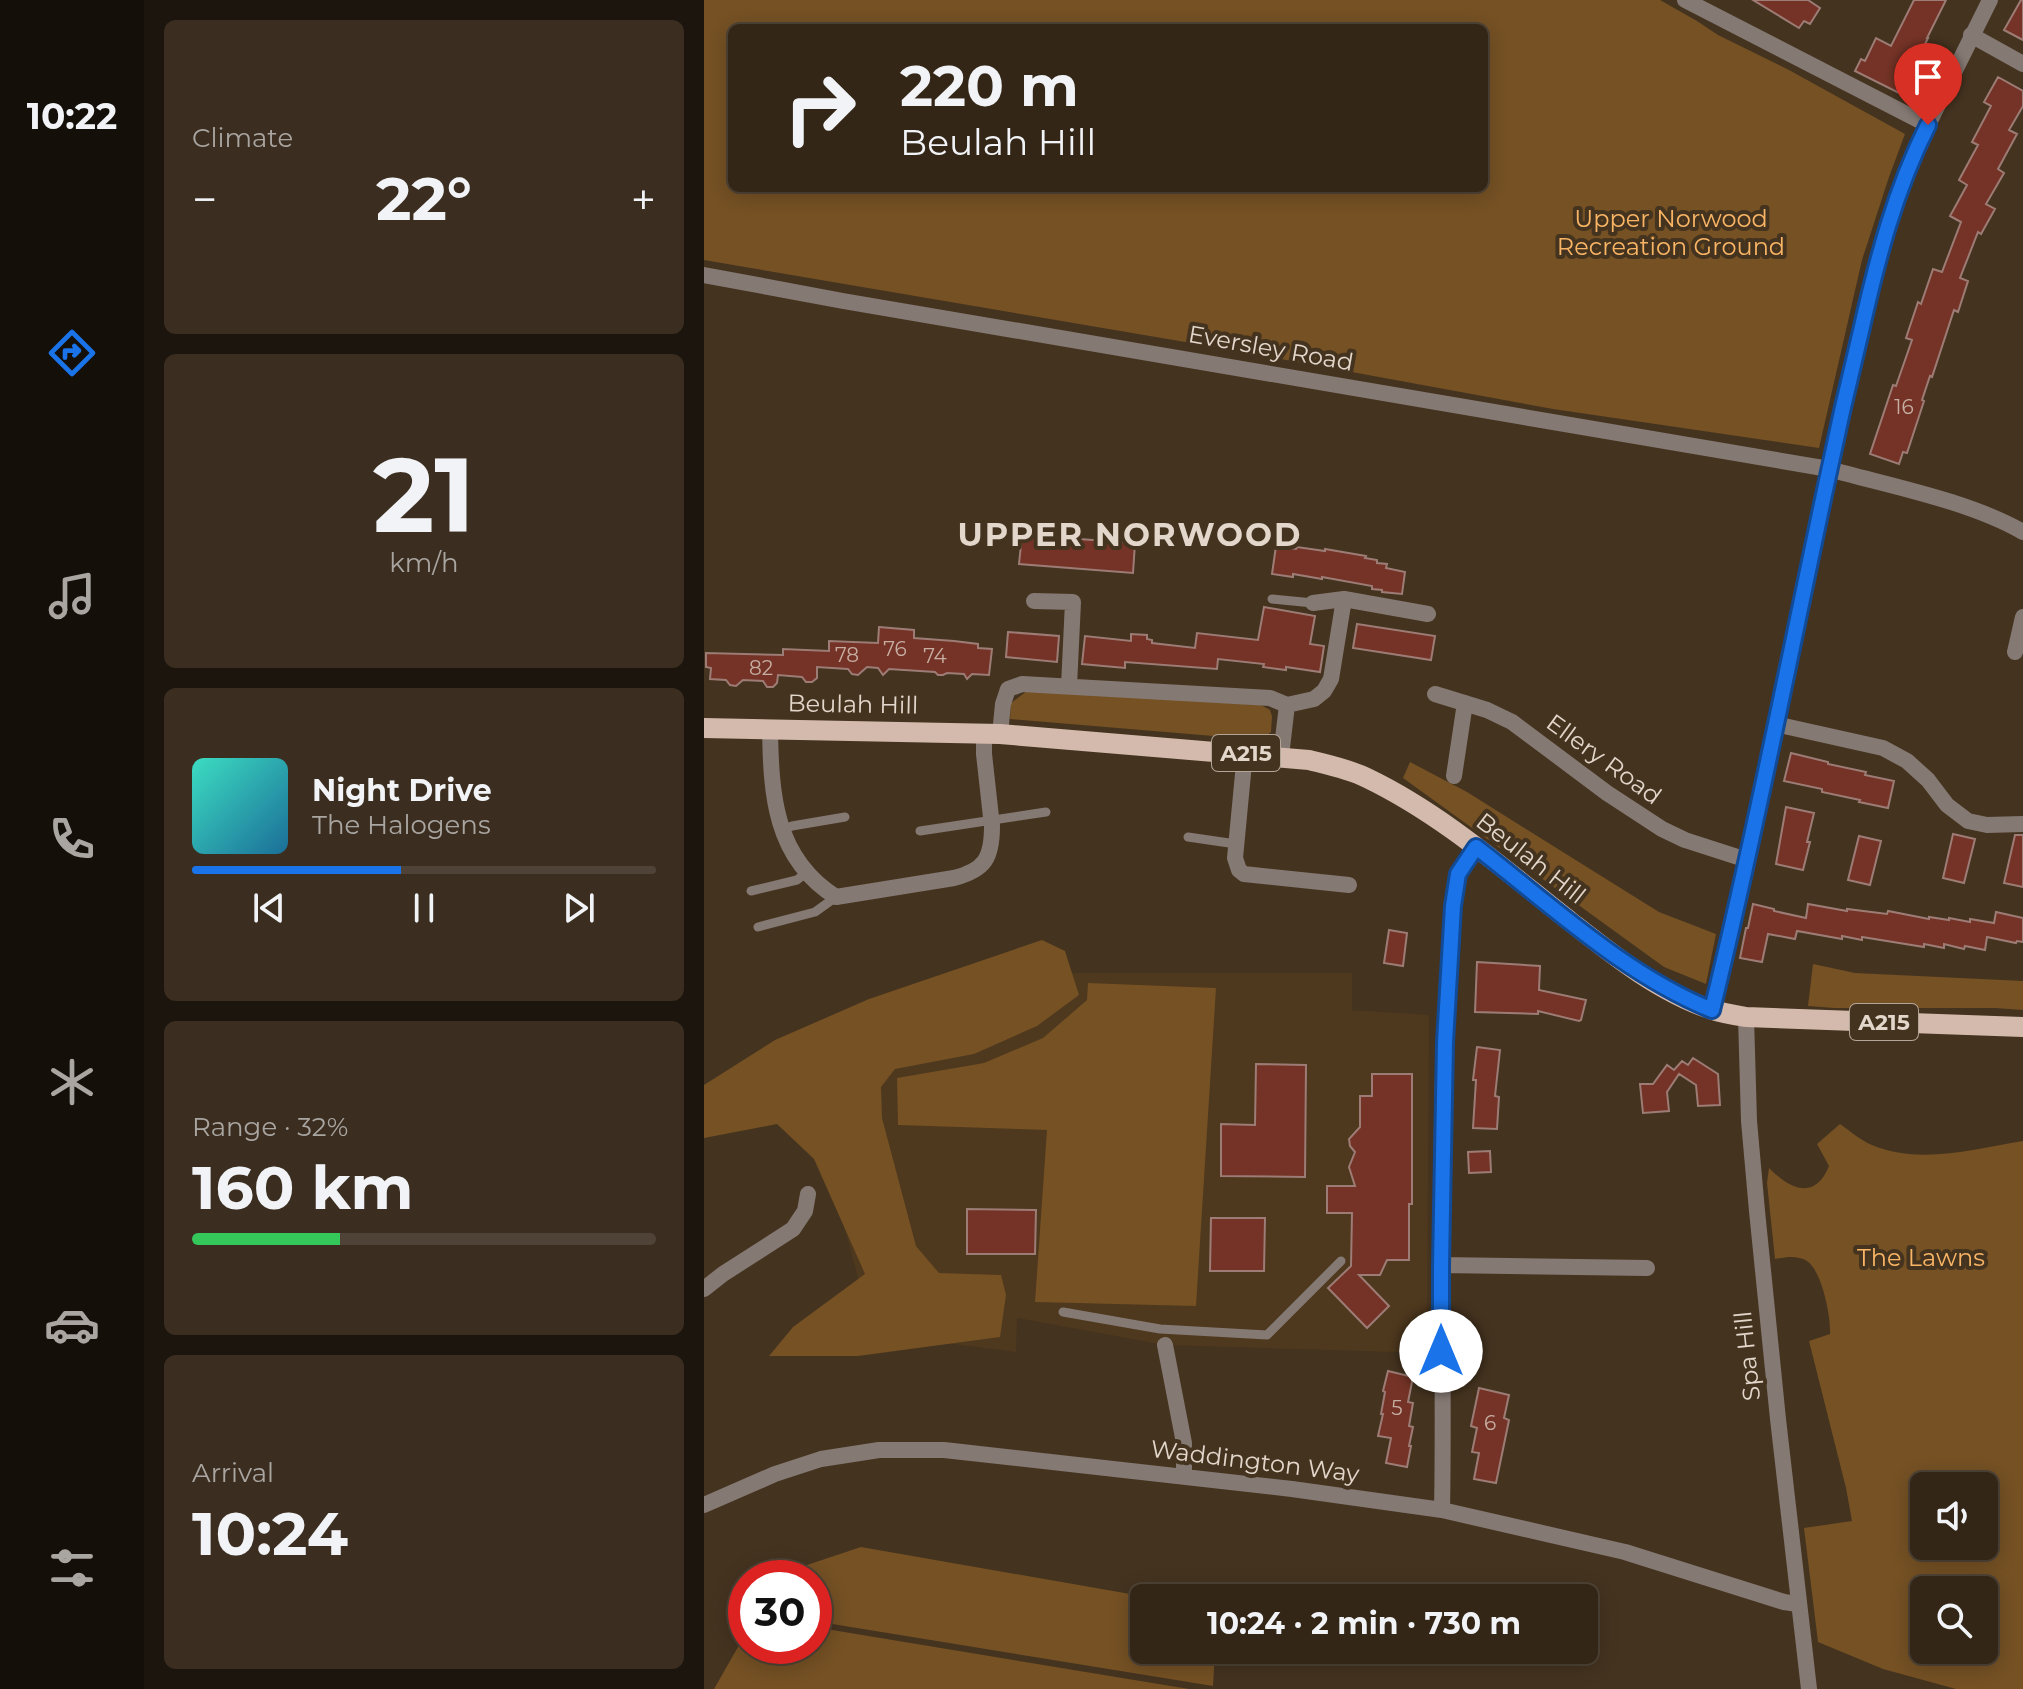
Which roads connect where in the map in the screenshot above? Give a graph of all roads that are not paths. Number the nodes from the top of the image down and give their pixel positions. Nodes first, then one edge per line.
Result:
1 (1685, 0) edge
2 (1990, 0) edge
3 (1971, 35) junction
4 (2023, 64) edge
5 (1928, 125) junction
6 (704, 275) edge
7 (1829, 469) junction
8 (2023, 532) edge
9 (1272, 599) dead end
10 (1344, 599) junction
11 (1034, 601) dead end
12 (1313, 603) joint
13 (1428, 614) dead end
14 (2023, 617) edge
15 (2015, 652) dead end
16 (1069, 686) junction
17 (1435, 694) dead end
18 (1465, 703) junction
19 (1287, 705) junction
20 (1775, 724) junction
21 (704, 728) edge
22 (770, 728) junction
23 (992, 734) junction
24 (1245, 753) junction
25 (1281, 756) junction
26 (1454, 776) dead end
27 (1046, 812) dead end
28 (845, 817) dead end
29 (991, 821) junction
30 (2023, 824) edge
31 (782, 830) junction
32 (920, 831) dead end
33 (1188, 837) dead end
34 (1236, 844) junction
35 (1476, 847) junction
36 (1747, 860) junction
37 (807, 872) junction
38 (1349, 885) dead end
39 (751, 891) dead end
40 (836, 897) junction
41 (758, 927) dead end
42 (1712, 1010) junction
43 (1746, 1017) junction
44 (2023, 1027) edge
45 (808, 1194) dead end
46 (1341, 1261) dead end
47 (1441, 1265) junction
48 (1647, 1268) dead end
49 (704, 1289) edge
50 (1063, 1312) dead end
51 (1162, 1337) junction
52 (1184, 1476) junction
53 (704, 1504) edge
54 (1442, 1510) junction
55 (1798, 1604) junction
56 (1809, 1689) edge

1 - 5 street
2 - 3 street
3 - 4 street
3 - 5 street
5 - 7 street
6 - 7 street, Eversley Road
7 - 8 street, Eversley Road
7 - 20 street
9 - 12 lane
10 - 12 street
10 - 13 street
10 - 19 street
11 - 16 street
14 - 15 street
16 - 19 street
16 - 23 street
17 - 18 street, Ellery Road
18 - 26 street
18 - 36 street, Ellery Road
19 - 25 street
20 - 30 street
20 - 36 street
21 - 22 main road, Beulah Hill / A215
22 - 23 main road, Beulah Hill / A215
22 - 31 street
23 - 24 main road, Beulah Hill / A215
23 - 29 street
24 - 25 main road, Beulah Hill / A215
24 - 34 street
25 - 35 main road, Beulah Hill / A215
27 - 29 lane
28 - 31 lane
29 - 32 lane
29 - 40 street
31 - 37 street
33 - 34 lane
34 - 38 street
35 - 42 main road, Beulah Hill / A215
35 - 47 street
36 - 42 street
37 - 39 lane
37 - 40 street
40 - 41 lane
42 - 43 main road, Beulah Hill / A215
43 - 44 main road, Beulah Hill / A215
43 - 55 street, Spa Hill
45 - 49 street
46 - 51 lane
47 - 48 street
47 - 54 street
50 - 51 lane
51 - 52 street
52 - 53 street, Waddington Way
52 - 54 street, Waddington Way
54 - 55 street, Waddington Way
55 - 56 street, Spa Hill

